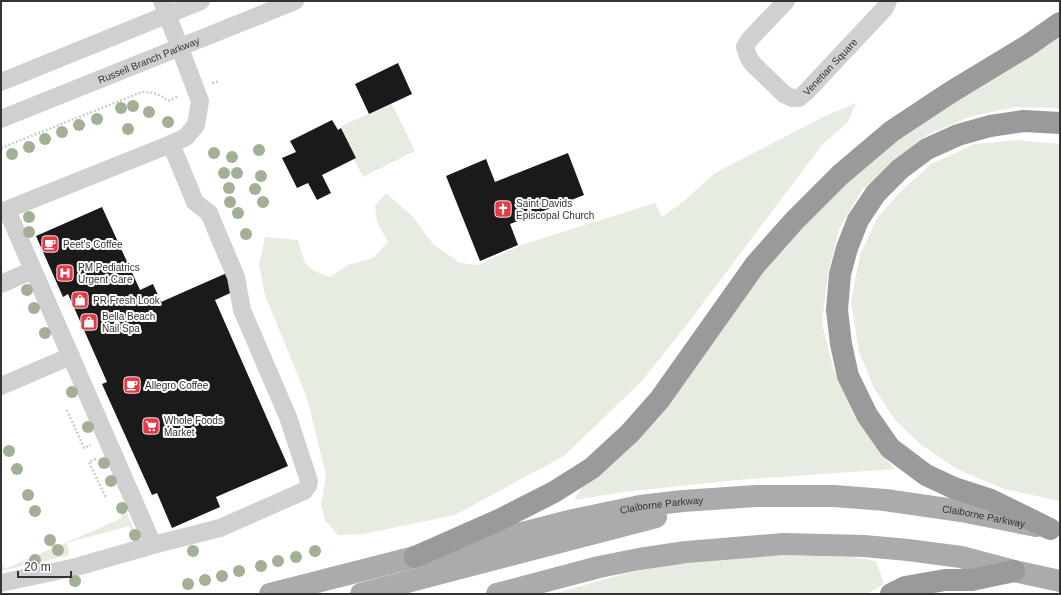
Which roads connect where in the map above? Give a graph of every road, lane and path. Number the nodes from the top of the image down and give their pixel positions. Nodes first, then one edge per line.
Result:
1 (201, 1) edge
2 (295, 1) edge
3 (786, 1) edge
4 (888, 1) edge
5 (164, 8) edge
6 (1060, 23) edge
7 (179, 47) junction
8 (219, 81) dead end
9 (1, 82) edge
10 (195, 90) junction
11 (1, 118) edge
12 (1060, 123) edge
13 (172, 144) junction
14 (1, 148) edge
15 (4, 211) edge
16 (33, 270) junction
17 (1, 284) edge
18 (71, 356) junction
19 (1, 386) edge
20 (724, 497) junction
21 (1055, 530) edge
22 (153, 545) junction
23 (415, 558) junction
24 (1014, 571) junction
25 (1060, 581) edge
26 (1, 582) edge
27 (270, 594) edge
28 (361, 594) edge
29 (497, 594) edge
30 (891, 594) edge

1 - 5 street
2 - 7 street, Russell Branch Parkway
3 - 4 street, Venetian Square
5 - 7 street
5 - 9 street
6 - 23 highway
7 - 10 street
7 - 11 street, Russell Branch Parkway
8 - 10 path
10 - 13 street
10 - 14 path
12 - 21 highway
13 - 15 street
13 - 22 street
15 - 16 street
16 - 17 street
16 - 18 street
18 - 19 street
18 - 22 street
20 - 21 main road, Claiborne Parkway
20 - 23 main road, Claiborne Parkway
20 - 28 main road
22 - 26 street
23 - 27 main road, Claiborne Parkway
24 - 25 main road
24 - 29 main road
24 - 30 highway

